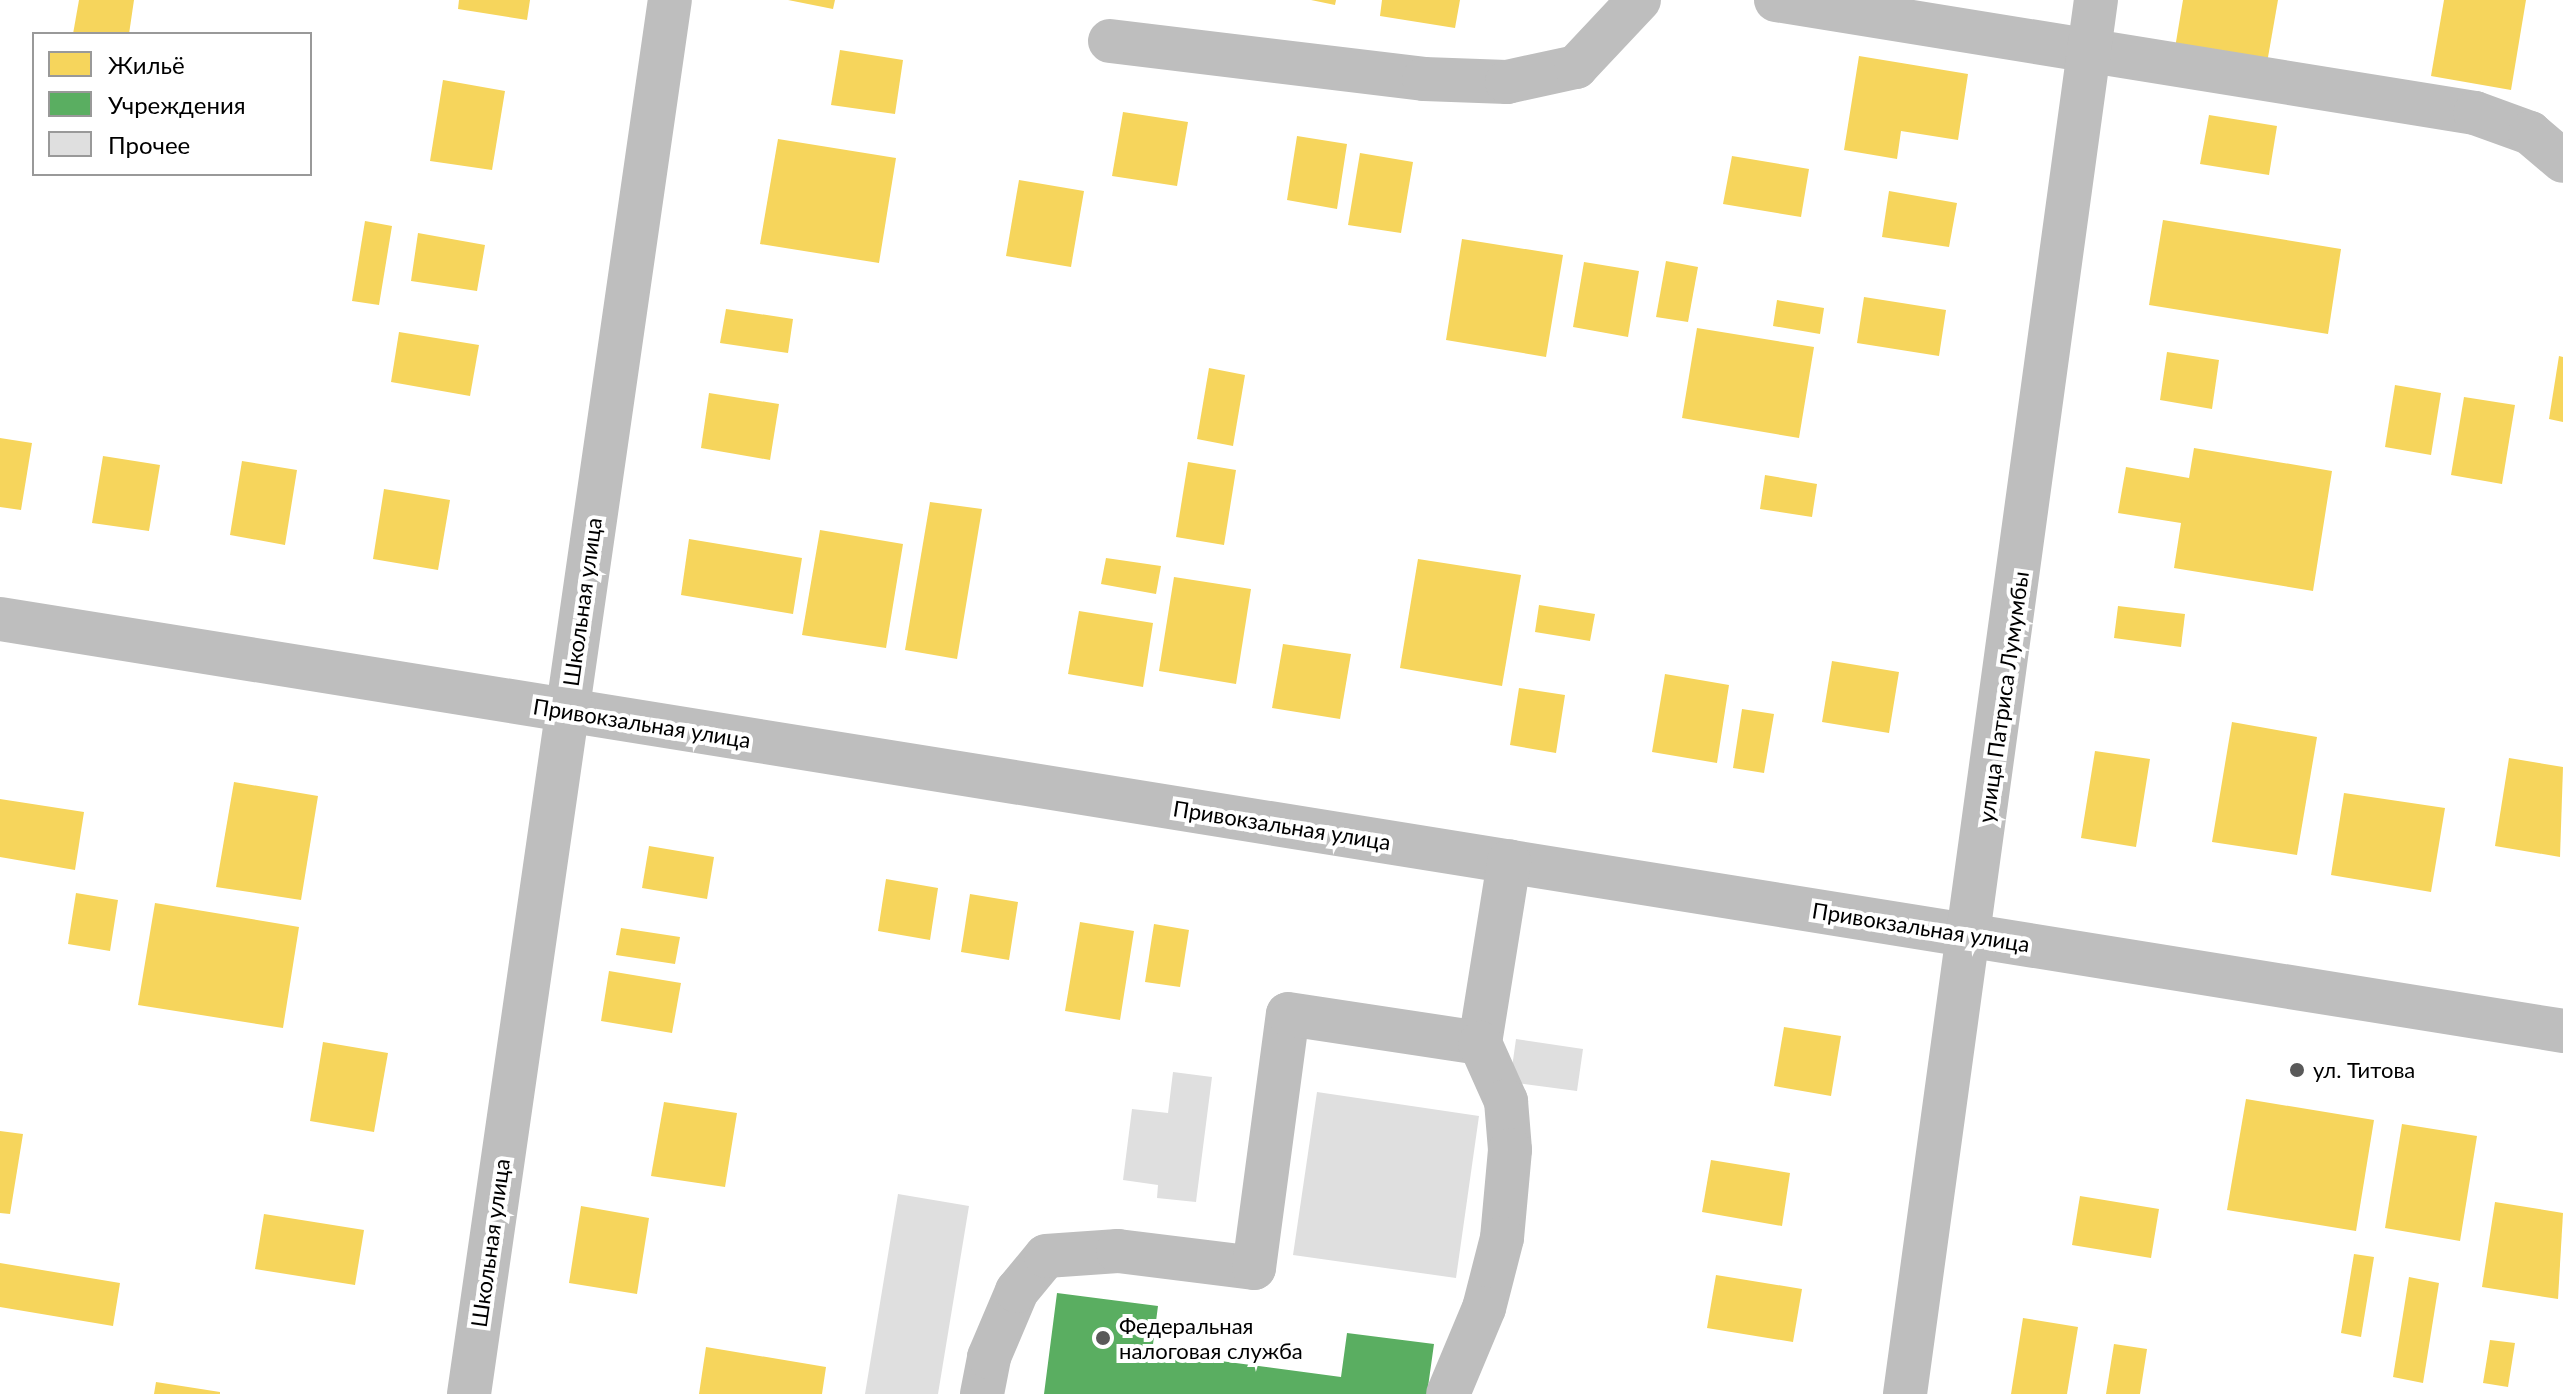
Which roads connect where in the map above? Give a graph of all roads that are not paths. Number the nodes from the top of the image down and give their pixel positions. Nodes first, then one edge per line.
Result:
1 (670, 0) edge
2 (1639, 0) edge
3 (1776, 0) edge
4 (2096, 0) edge
5 (1110, 41) dead end
6 (2090, 50) junction
7 (2563, 161) edge
8 (0, 619) edge
9 (566, 712) junction
10 (1509, 861) junction
11 (1971, 935) junction
12 (2563, 1031) edge
13 (1480, 1043) junction
14 (469, 1394) edge
15 (982, 1394) edge
16 (1448, 1394) edge
17 (1905, 1394) edge

1 - 9 street, Школьная улица
2 - 5 street
3 - 6 street
4 - 6 street, улица Патриса Лумумбы
6 - 7 street
6 - 11 street, улица Патриса Лумумбы
8 - 9 street, Привокзальная улица
9 - 10 street, Привокзальная улица
9 - 14 street, Школьная улица
10 - 11 street, Привокзальная улица
10 - 13 street
11 - 12 street, Привокзальная улица
11 - 17 street, улица Патриса Лумумбы
13 - 15 street
13 - 16 street

